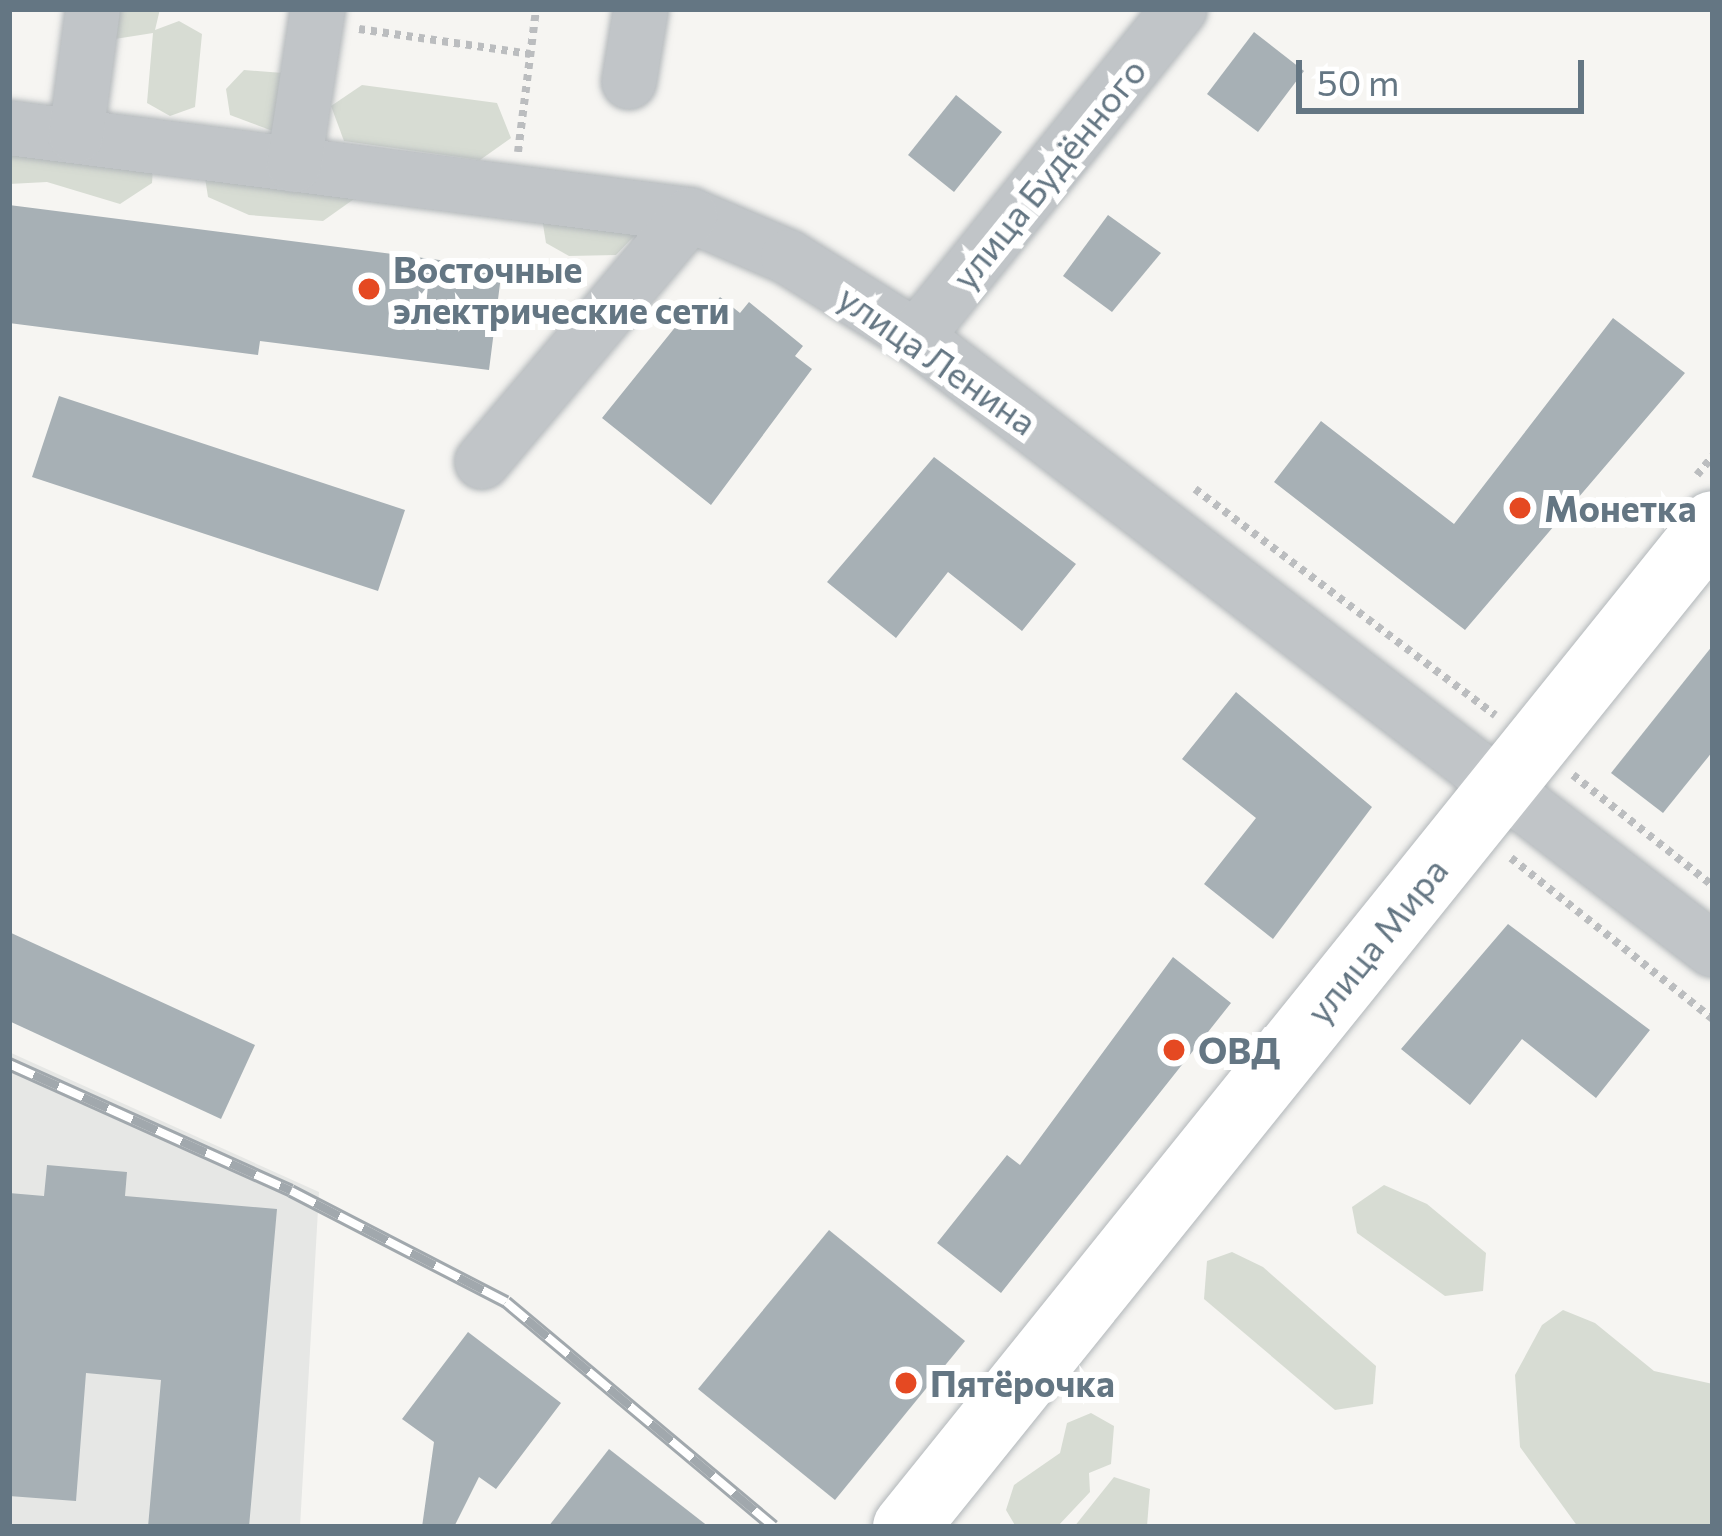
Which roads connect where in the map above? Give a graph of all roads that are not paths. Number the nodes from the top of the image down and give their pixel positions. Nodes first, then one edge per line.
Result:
1 (93, 9) edge
2 (640, 9) edge
3 (1180, 9) edge
4 (317, 16) edge
5 (629, 82) dead end
6 (9, 128) edge
7 (76, 136) junction
8 (294, 165) junction
9 (690, 215) junction
10 (916, 337) junction
11 (482, 462) dead end
12 (1713, 524) edge
13 (1486, 804) junction
14 (1713, 950) edge
15 (906, 1527) edge

1 - 7 street
2 - 5 street
3 - 10 street, улица Будённого
4 - 8 street
6 - 7 street, улица Ленина
7 - 8 street, улица Ленина
8 - 9 street, улица Ленина
9 - 10 street, улица Ленина
9 - 11 street
10 - 13 street, улица Ленина
12 - 13 main road, улица Мира
13 - 14 street, улица Ленина
13 - 15 main road, улица Мира

